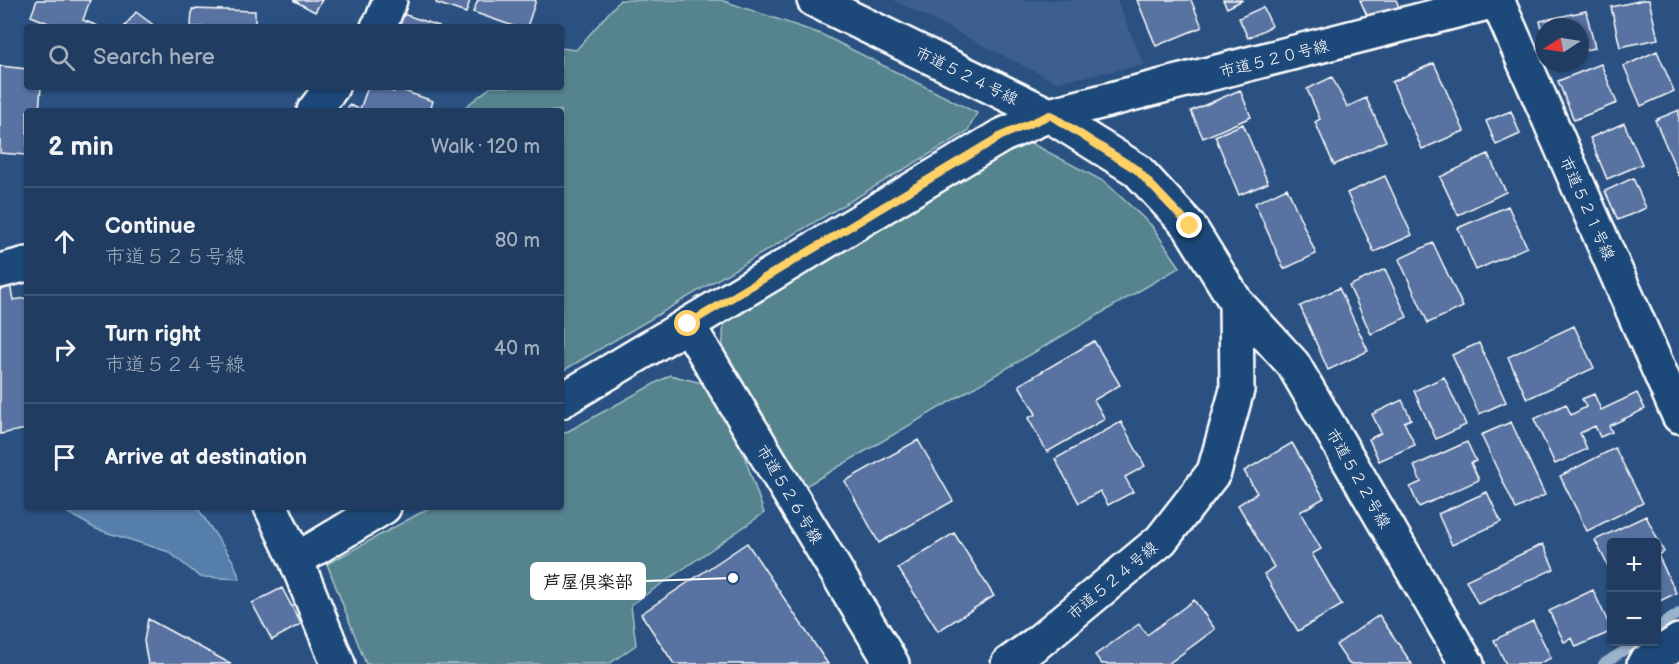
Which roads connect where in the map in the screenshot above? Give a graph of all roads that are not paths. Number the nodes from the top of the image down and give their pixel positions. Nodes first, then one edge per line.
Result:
1 (390, 0) edge
2 (814, 0) edge
3 (1498, 0) edge
4 (380, 24) edge
5 (330, 90) edge
6 (316, 108) edge
7 (1050, 115) junction
8 (24, 265) edge
9 (0, 270) edge
10 (1236, 302) junction
11 (688, 324) junction
12 (564, 399) edge
13 (1679, 416) edge
14 (272, 510) edge
15 (379, 510) edge
16 (296, 560) junction
17 (1679, 640) edge
18 (1045, 653) edge
19 (338, 664) edge
20 (892, 664) edge
21 (1008, 664) edge
22 (1467, 664) edge
23 (1644, 664) edge

1 - 4 street
2 - 7 street, 市道５２４号線
3 - 7 street, 市道５２０号線
3 - 13 street, 市道５２１号線
5 - 6 street
7 - 10 street, 市道５２４号線
7 - 11 street, 市道５２０号線
8 - 9 street
10 - 18 street, 市道５２４号線
10 - 22 street, 市道５２２号線
11 - 12 street, 市道５２０号線
11 - 20 street, 市道５２６号線
14 - 16 street
15 - 16 street
16 - 19 street
17 - 23 street
18 - 21 street, 市道５２４号線

